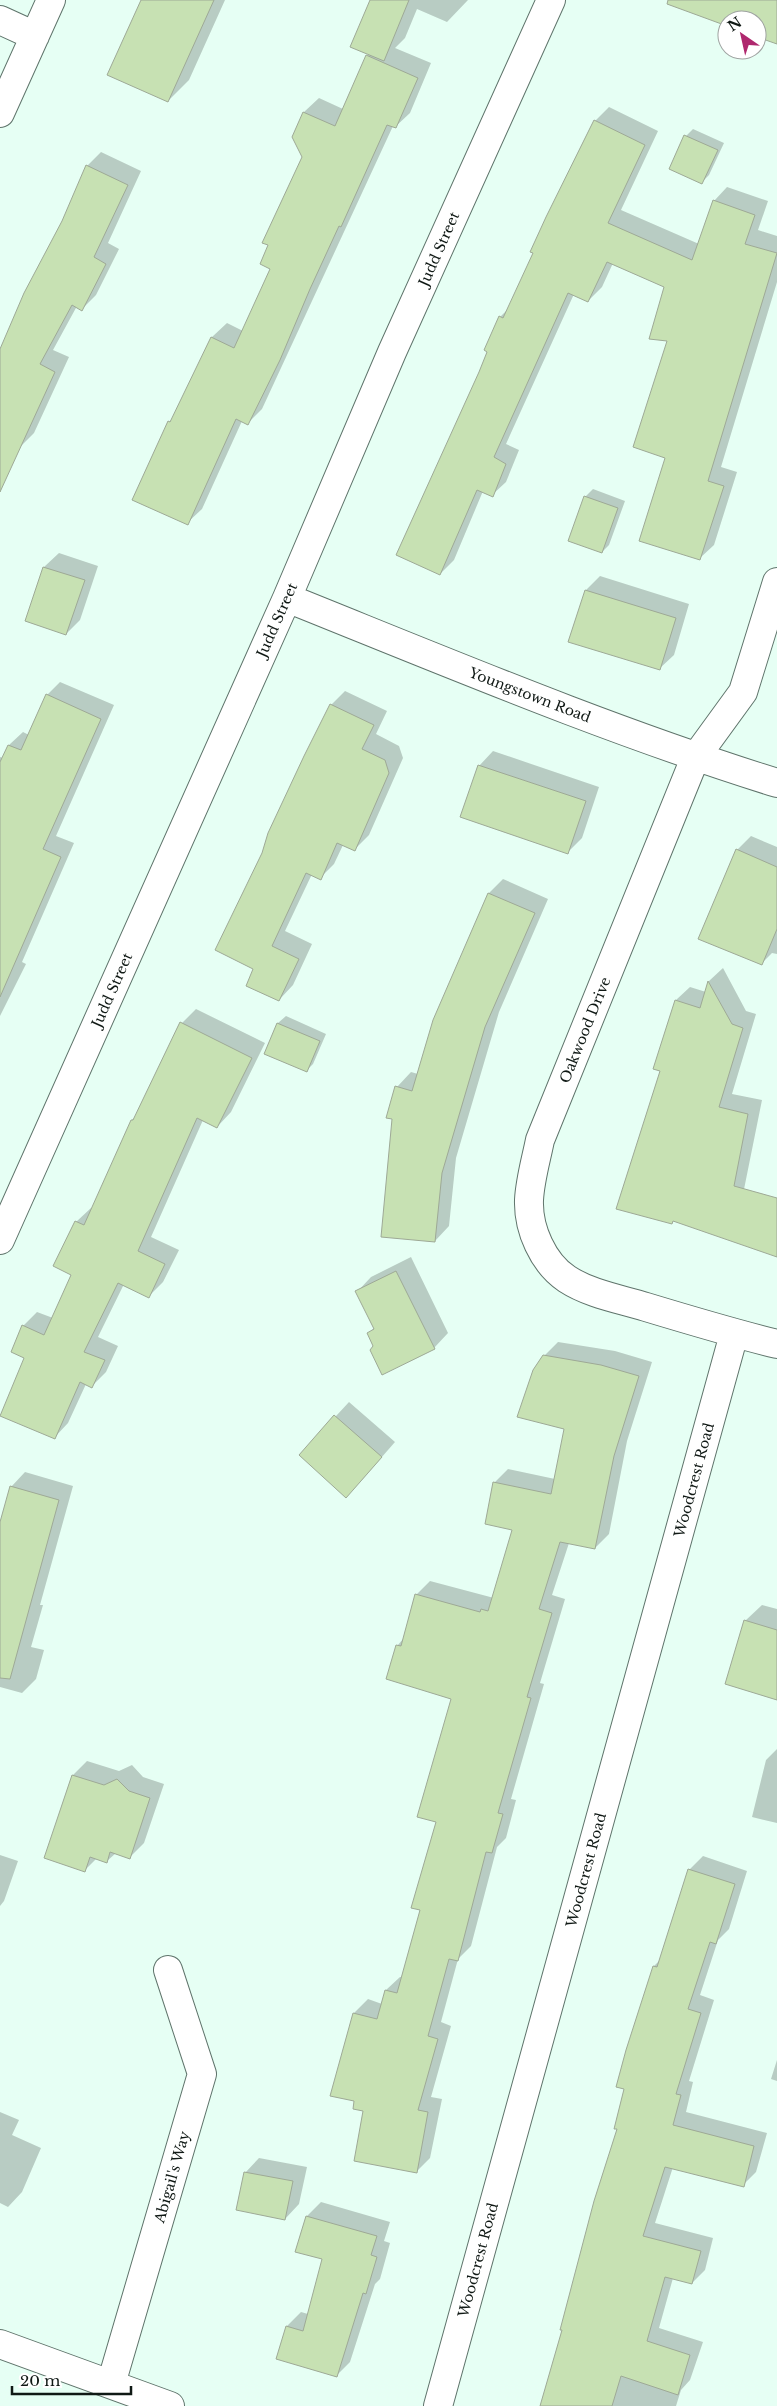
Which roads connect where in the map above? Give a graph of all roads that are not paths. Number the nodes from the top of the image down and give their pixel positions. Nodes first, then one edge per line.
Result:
1 (51, 0) edge
2 (551, 0) edge
3 (0, 20) edge
4 (35, 36) junction
5 (0, 113) edge
6 (777, 582) edge
7 (287, 598) junction
8 (695, 758) junction
9 (777, 783) edge
10 (0, 1240) edge
11 (734, 1334) junction
12 (777, 1344) edge
13 (168, 1970) dead end
14 (0, 2344) edge
15 (111, 2384) junction
16 (170, 2406) edge
17 (438, 2406) edge

1 - 4 street
2 - 7 street, Judd Street
3 - 4 street
4 - 5 street
6 - 8 street, Oakwood Drive
7 - 8 street, Youngstown Road
7 - 10 street, Judd Street
8 - 9 street, Youngstown Road
8 - 11 street, Oakwood Drive
11 - 12 street, Oakwood Drive
11 - 17 street, Woodcrest Road
13 - 15 street, Abigail's Way
14 - 15 street
15 - 16 street

